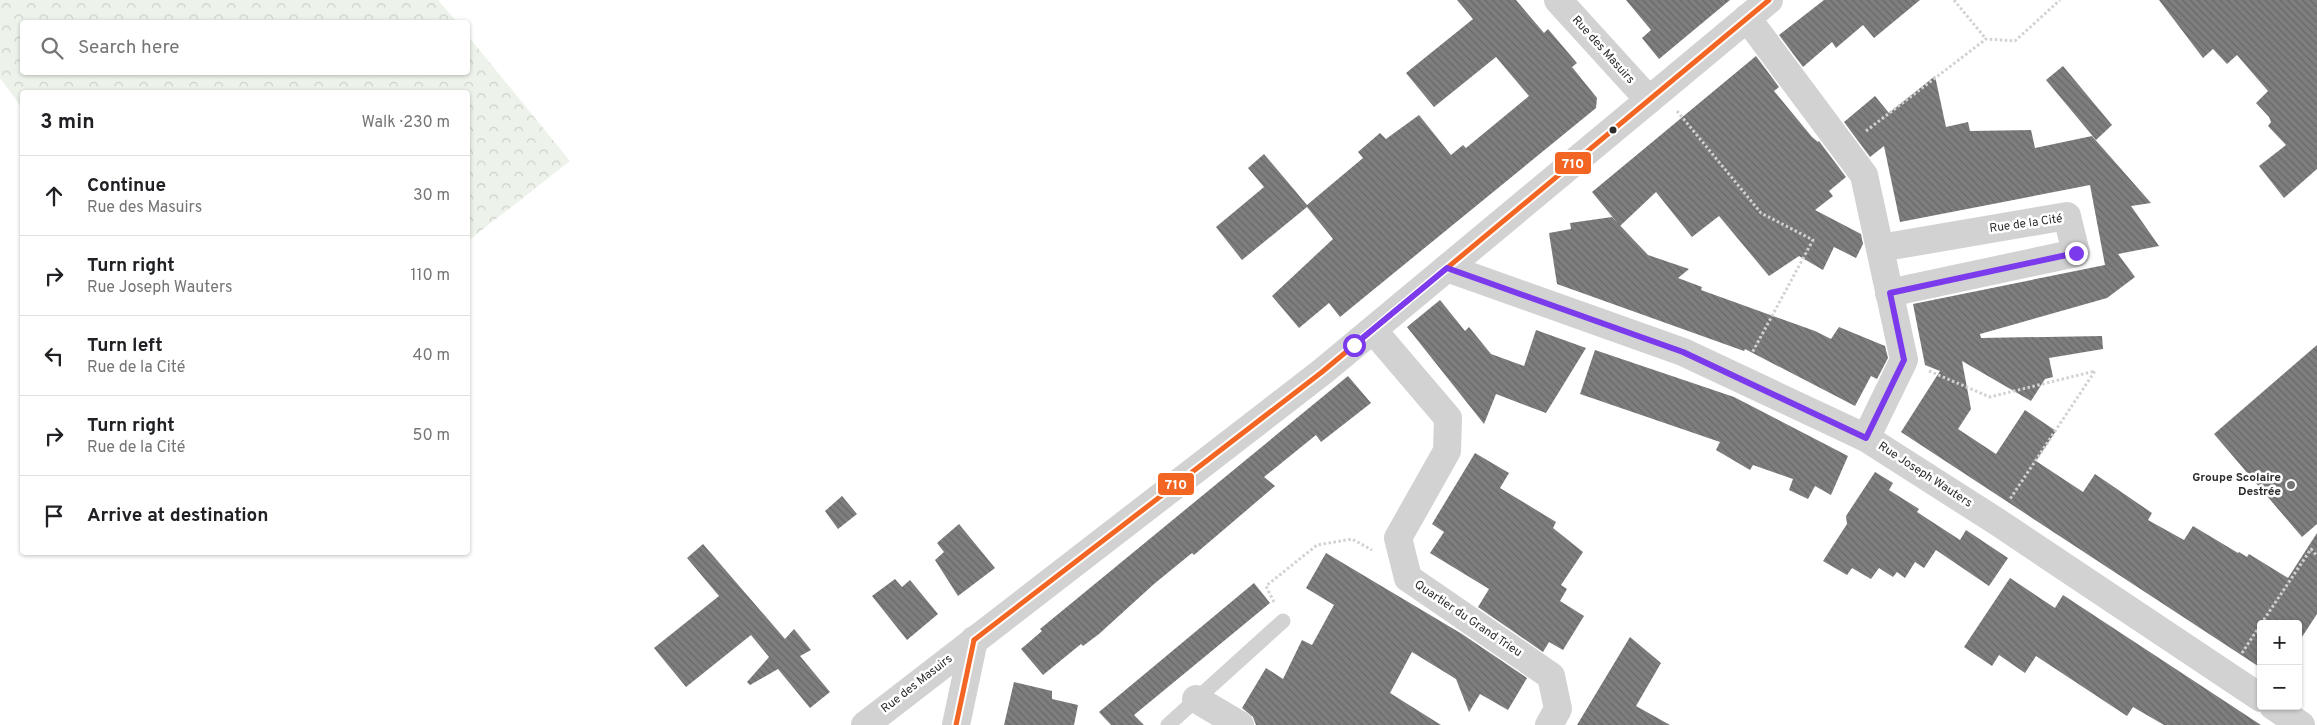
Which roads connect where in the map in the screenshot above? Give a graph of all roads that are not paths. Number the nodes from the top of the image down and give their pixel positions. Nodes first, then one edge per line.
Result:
1 (1558, 0) edge
2 (1769, 0) edge
3 (1748, 18) junction
4 (1655, 95) junction
5 (1880, 248) junction
6 (1447, 268) junction
7 (1890, 293) junction
8 (1373, 330) junction
9 (1866, 438) junction
10 (1283, 621) road end
11 (974, 640) junction
12 (2257, 695) edge
13 (1196, 699) junction
14 (2279, 710) edge
15 (865, 725) edge
16 (956, 725) edge
17 (1168, 725) edge
18 (1240, 725) edge
19 (1549, 725) edge
20 (2301, 725) edge

1 - 4 street, Rue des Masuirs
2 - 3 street, Rue des Masuirs
3 - 4 street, Rue des Masuirs
3 - 5 street
4 - 6 street, Rue des Masuirs
5 - 7 street
5 - 7 street, Rue de la Cité
6 - 8 street, Rue des Masuirs
6 - 9 street, Rue Joseph Wauters
7 - 9 street
8 - 11 street, Rue des Masuirs
8 - 19 street, Quartier du Grand Trieu
9 - 12 street, Rue Joseph Wauters
10 - 13 lane
11 - 15 street, Rue des Masuirs
11 - 16 street
13 - 17 lane
13 - 18 street
14 - 20 street

